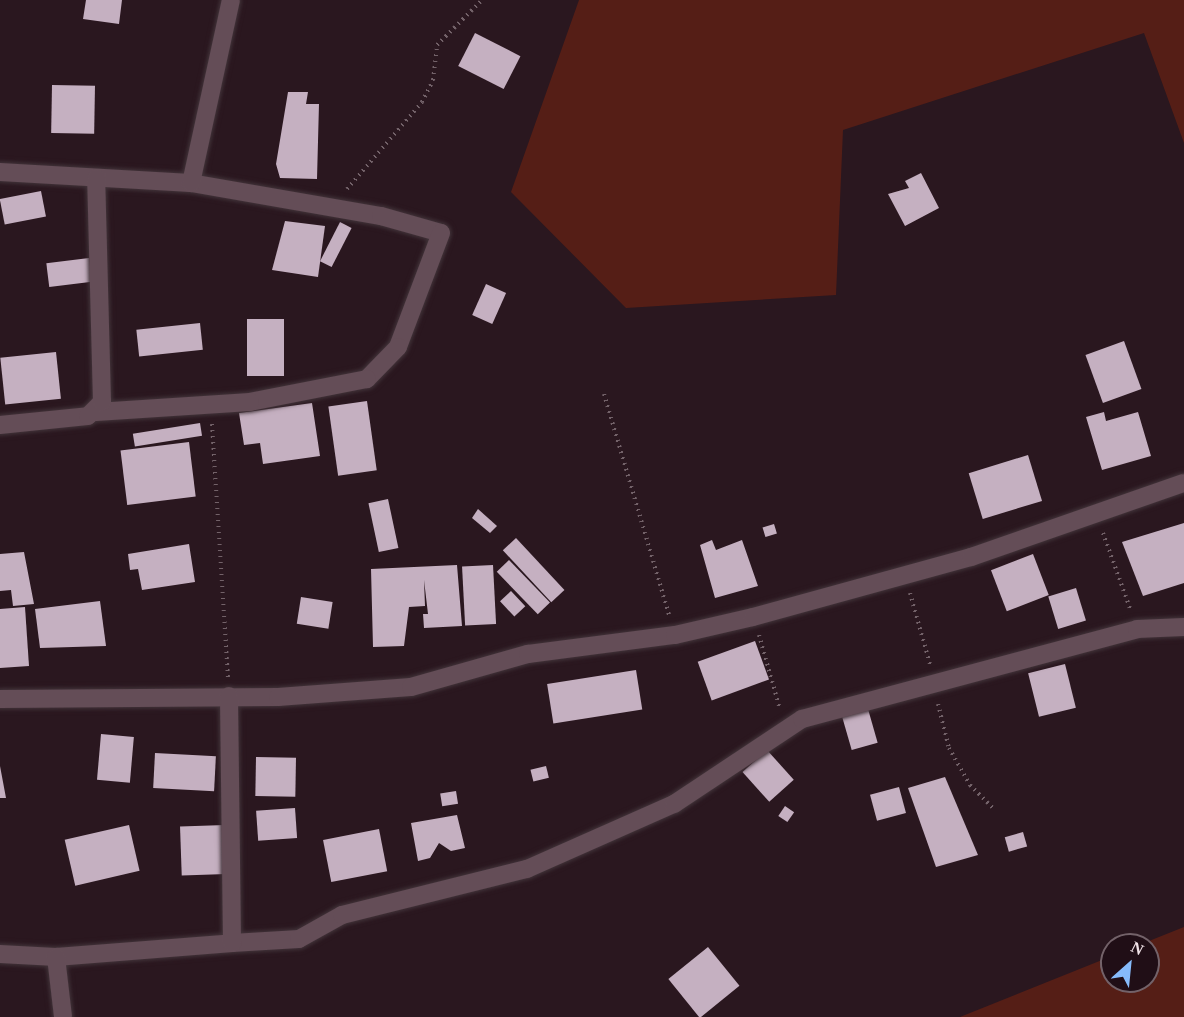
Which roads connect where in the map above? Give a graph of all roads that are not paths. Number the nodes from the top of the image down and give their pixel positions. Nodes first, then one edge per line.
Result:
1 (231, 0) edge
2 (0, 172) edge
3 (96, 178) junction
4 (191, 183) junction
5 (96, 412) junction
6 (0, 425) edge
7 (1184, 483) edge
8 (1184, 627) edge
9 (229, 696) junction
10 (0, 699) edge
11 (232, 943) junction
12 (0, 954) edge
13 (56, 957) junction
14 (63, 1017) edge

1 - 4 street
2 - 3 street
3 - 4 street
3 - 5 street
4 - 5 street
5 - 6 street
7 - 9 street
8 - 11 street
9 - 10 street
9 - 11 street
11 - 13 street
12 - 13 street
13 - 14 street

